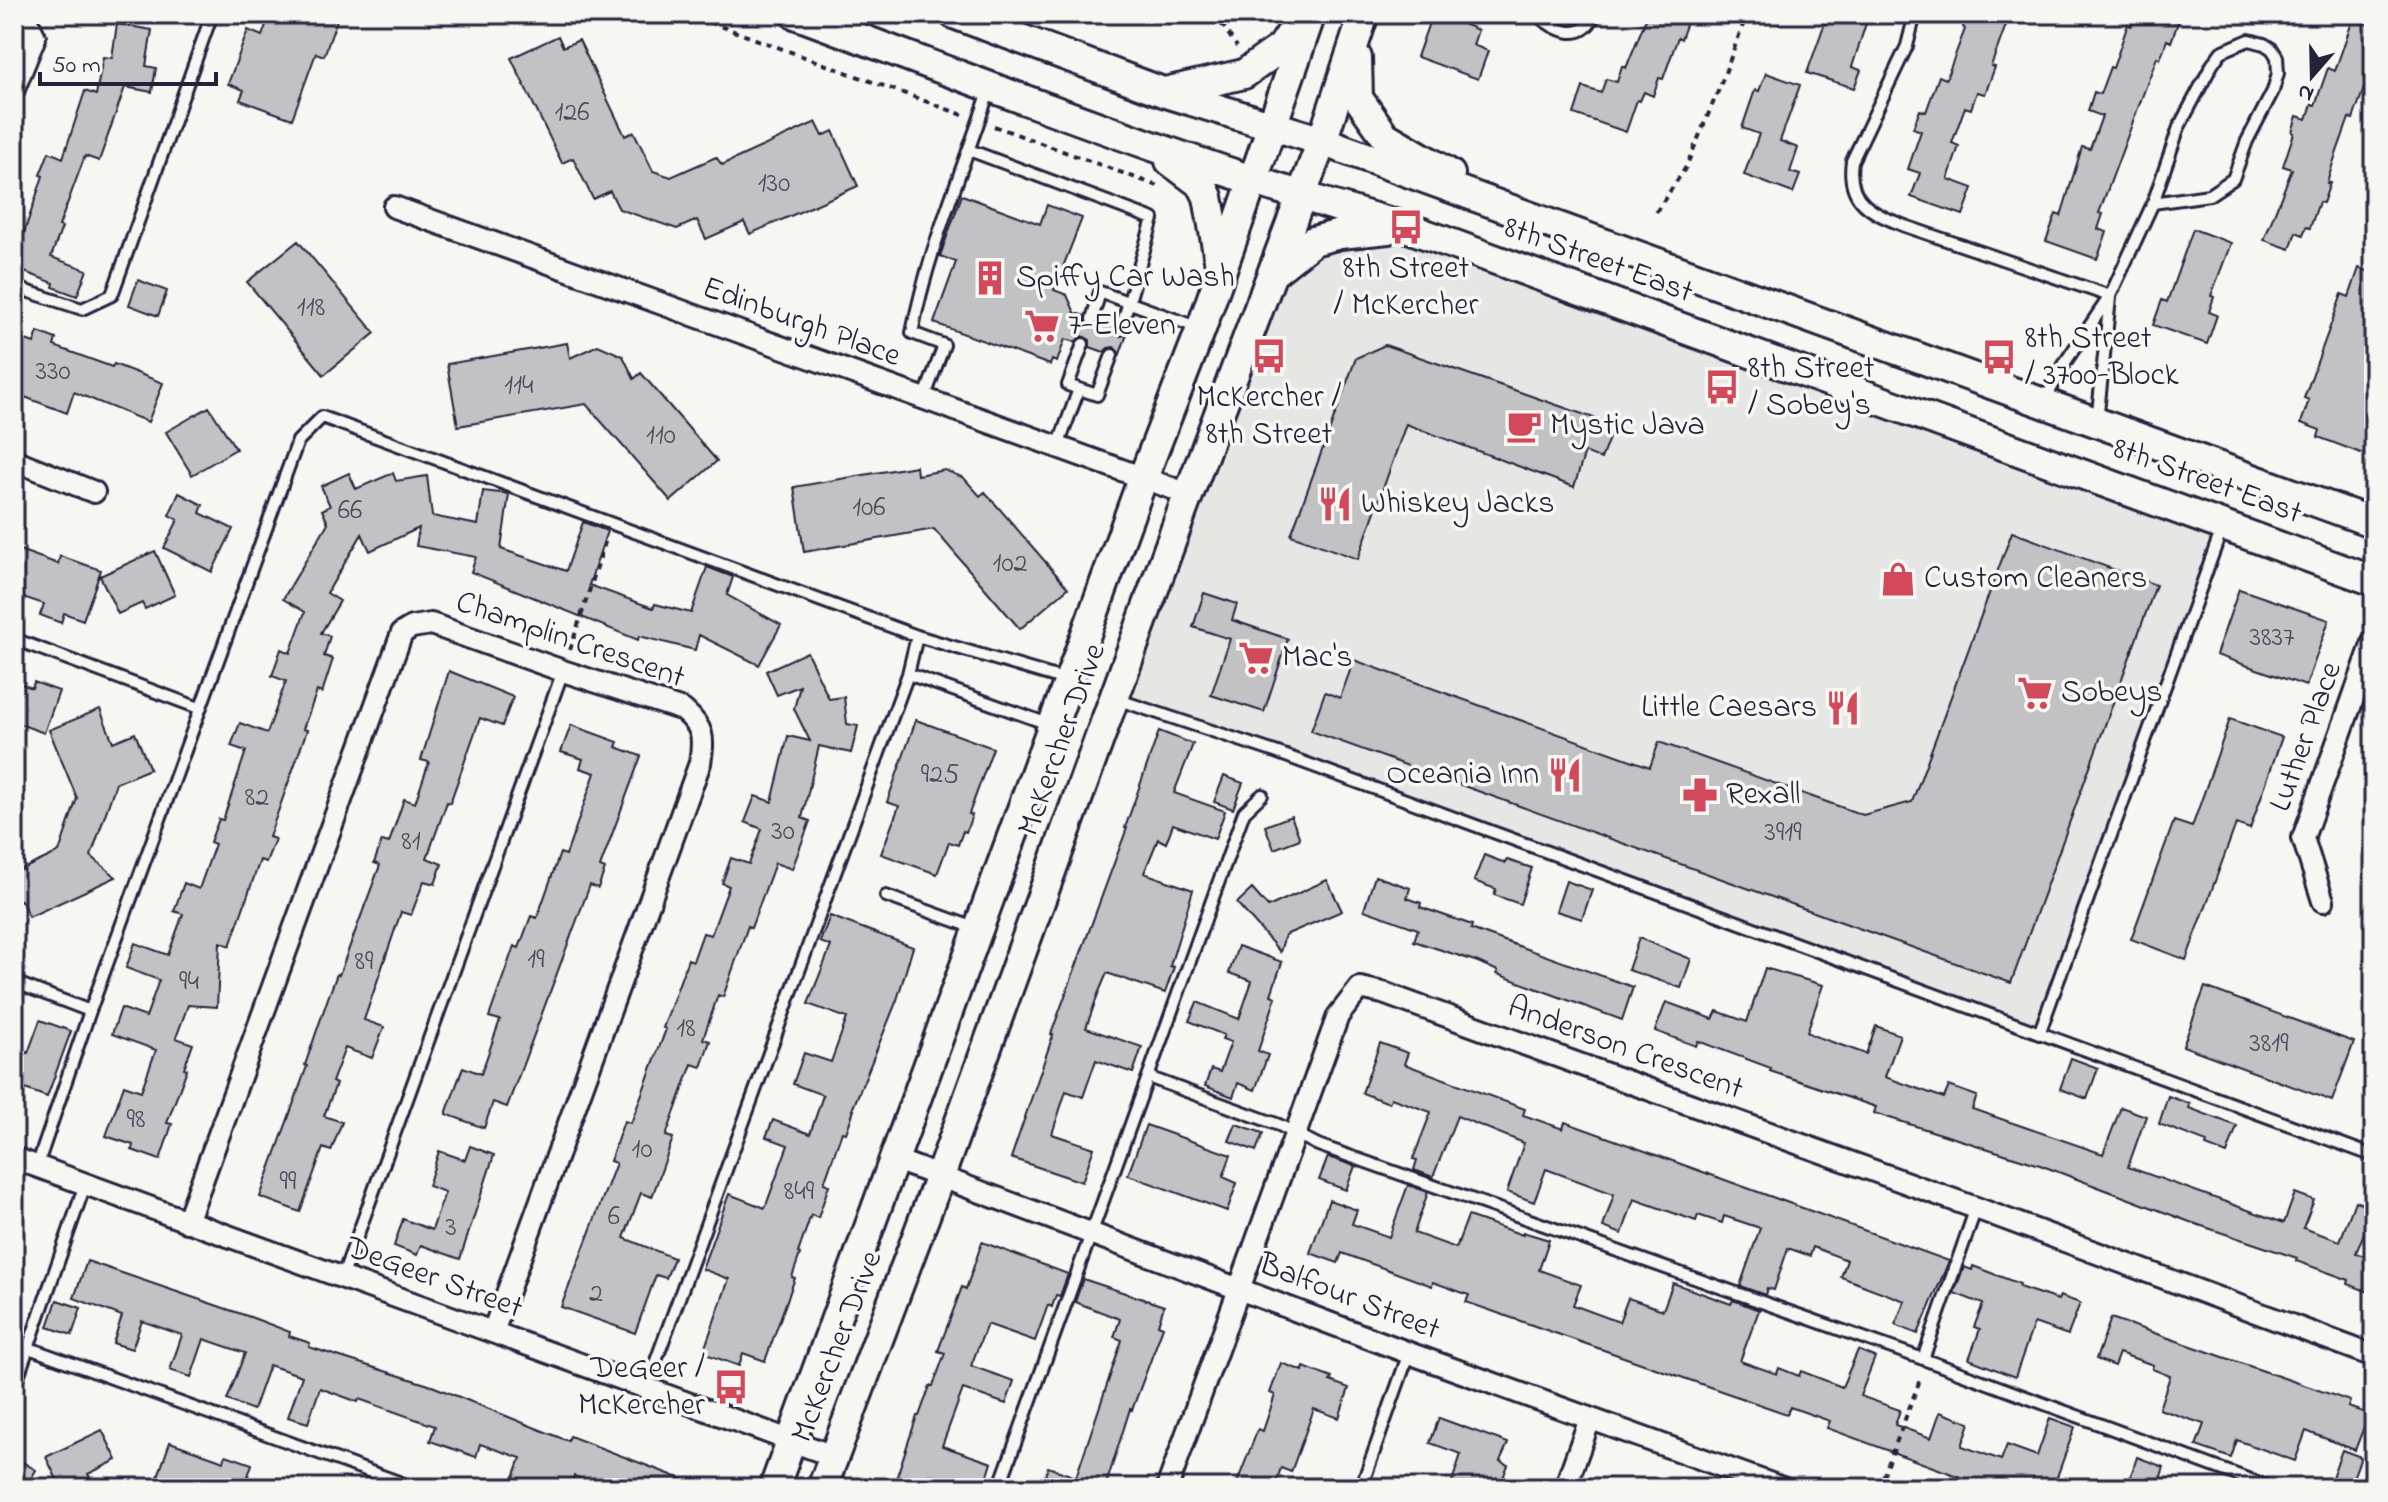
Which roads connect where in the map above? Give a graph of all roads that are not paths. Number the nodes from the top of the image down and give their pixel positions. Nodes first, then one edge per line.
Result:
1 (17, 14) edge
2 (212, 14) edge
3 (795, 14) edge
4 (954, 14) edge
5 (1303, 14) edge
6 (1311, 14) edge
7 (1536, 14) edge
8 (1595, 14) edge
9 (1915, 14) edge
10 (1361, 24) edge
11 (990, 86) junction
12 (14, 89) edge
13 (1163, 92) junction
14 (1271, 124) junction
15 (1322, 141) junction
16 (1147, 143) junction
17 (969, 150) junction
18 (1251, 180) junction
19 (1301, 197) junction
20 (2153, 203) junction
21 (394, 207) dead end
22 (1517, 212) junction
23 (1406, 227) junction
24 (1221, 268) junction
25 (1273, 272) junction
26 (14, 287) edge
27 (2110, 296) junction
28 (1129, 302) junction
29 (1092, 319) dead end
30 (1121, 329) dead end
31 (1201, 329) junction
32 (1083, 344) dead end
33 (1112, 355) dead end
34 (1079, 389) junction
35 (924, 399) junction
36 (2043, 402) junction
37 (2097, 422) junction
38 (1058, 446) junction
39 (14, 460) edge
40 (1143, 478) junction
41 (94, 492) dead end
42 (1188, 494) junction
43 (2374, 523) edge
44 (2223, 524) junction
45 (2374, 581) edge
46 (917, 636) junction
47 (14, 639) edge
48 (2374, 640) edge
49 (563, 671) junction
50 (908, 674) junction
51 (1069, 681) junction
52 (1114, 698) junction
53 (199, 708) junction
54 (1053, 726) junction
55 (1262, 795) dead end
56 (886, 896) dead end
57 (2323, 901) dead end
58 (980, 930) junction
59 (14, 982) edge
60 (90, 1011) junction
61 (2039, 1034) junction
62 (1148, 1077) junction
63 (1296, 1134) junction
64 (2374, 1156) edge
65 (14, 1158) edge
66 (896, 1160) junction
67 (37, 1166) junction
68 (940, 1176) junction
69 (85, 1185) junction
70 (1976, 1208) junction
71 (187, 1222) junction
72 (1091, 1233) junction
73 (342, 1278) junction
74 (1240, 1289) junction
75 (493, 1332) junction
76 (29, 1348) junction
77 (1409, 1353) junction
78 (2374, 1356) edge
79 (1923, 1359) junction
80 (14, 1388) edge
81 (646, 1388) junction
82 (1590, 1419) junction
83 (791, 1442) junction
84 (833, 1456) junction
85 (1776, 1487) edge
86 (415, 1488) edge
87 (774, 1488) edge
88 (822, 1488) edge
89 (999, 1488) edge
90 (1167, 1488) edge
91 (1361, 1488) edge
92 (1565, 1488) edge
93 (2272, 1488) edge

1 - 12 street
2 - 26 lane
3 - 11 main road, 8th Street East
4 - 13 main road, 8th Street East
5 - 13 main road
6 - 14 main road, McKercher Drive
7 - 8 lane
9 - 27 lane
10 - 15 main road, McKercher Drive
10 - 22 main road
11 - 16 main road, 8th Street East
11 - 17 lane
13 - 14 main road, 8th Street East
14 - 15 main road, 8th Street East
14 - 18 main road, McKercher Drive
15 - 19 main road, McKercher Drive
15 - 22 main road, 8th Street East
16 - 18 main road, 8th Street East
16 - 24 main road
17 - 28 lane
17 - 35 lane
18 - 19 main road, 8th Street East
18 - 24 main road, McKercher Drive
19 - 23 main road, 8th Street East
19 - 25 main road, McKercher Drive
20 - 20 lane
20 - 27 lane
21 - 35 street, Edinburgh Place
22 - 36 main road, 8th Street East
23 - 25 main road
23 - 44 main road, 8th Street East
24 - 31 main road, McKercher Drive
25 - 42 main road, McKercher Drive
27 - 36 lane
27 - 37 lane
28 - 29 lane
28 - 30 lane
28 - 31 lane
31 - 40 main road, McKercher Drive
32 - 34 lane
33 - 34 lane
34 - 38 lane
35 - 38 street, Edinburgh Place
36 - 37 main road, 8th Street East
37 - 43 main road, 8th Street East
38 - 40 street, Edinburgh Place
39 - 41 street
40 - 42 street, Edinburgh Place
40 - 51 main road, McKercher Drive
42 - 52 main road, McKercher Drive
44 - 45 main road, 8th Street East
44 - 61 lane
46 - 50 lane
46 - 51 lane
46 - 53 lane
47 - 53 lane
48 - 57 street, Luther Place
49 - 71 street, Champlin Crescent
49 - 73 lane
49 - 75 street, Champlin Crescent
50 - 54 lane
50 - 81 lane
51 - 54 main road, McKercher Drive
52 - 61 lane
52 - 68 main road, McKercher Drive
53 - 60 lane
54 - 58 main road, McKercher Drive
55 - 62 lane
56 - 58 lane
58 - 66 main road, McKercher Drive
59 - 60 lane
60 - 67 lane
61 - 64 lane
62 - 63 lane
62 - 72 lane
63 - 70 street, Anderson Crescent
63 - 74 street, Anderson Crescent
63 - 79 lane
65 - 67 street, DeGeer Street
66 - 68 street, Balfour Street
66 - 83 main road, McKercher Drive
67 - 69 street, DeGeer Street
68 - 72 street, Balfour Street
68 - 84 main road, McKercher Drive
69 - 71 street, DeGeer Street
69 - 76 lane
70 - 78 street, Anderson Crescent
70 - 79 lane
71 - 73 street, DeGeer Street
72 - 74 street, Balfour Street
72 - 89 lane
73 - 75 street, DeGeer Street
74 - 77 street, Balfour Street
74 - 90 street, Anderson Crescent
75 - 81 street, DeGeer Street
76 - 80 lane
76 - 86 lane
77 - 82 street, Balfour Street
77 - 91 lane
79 - 93 lane
81 - 83 street, DeGeer Street
82 - 85 street, Balfour Street
82 - 92 street
83 - 84 street, DeGeer Street
83 - 87 main road, McKercher Drive
84 - 88 main road, McKercher Drive

